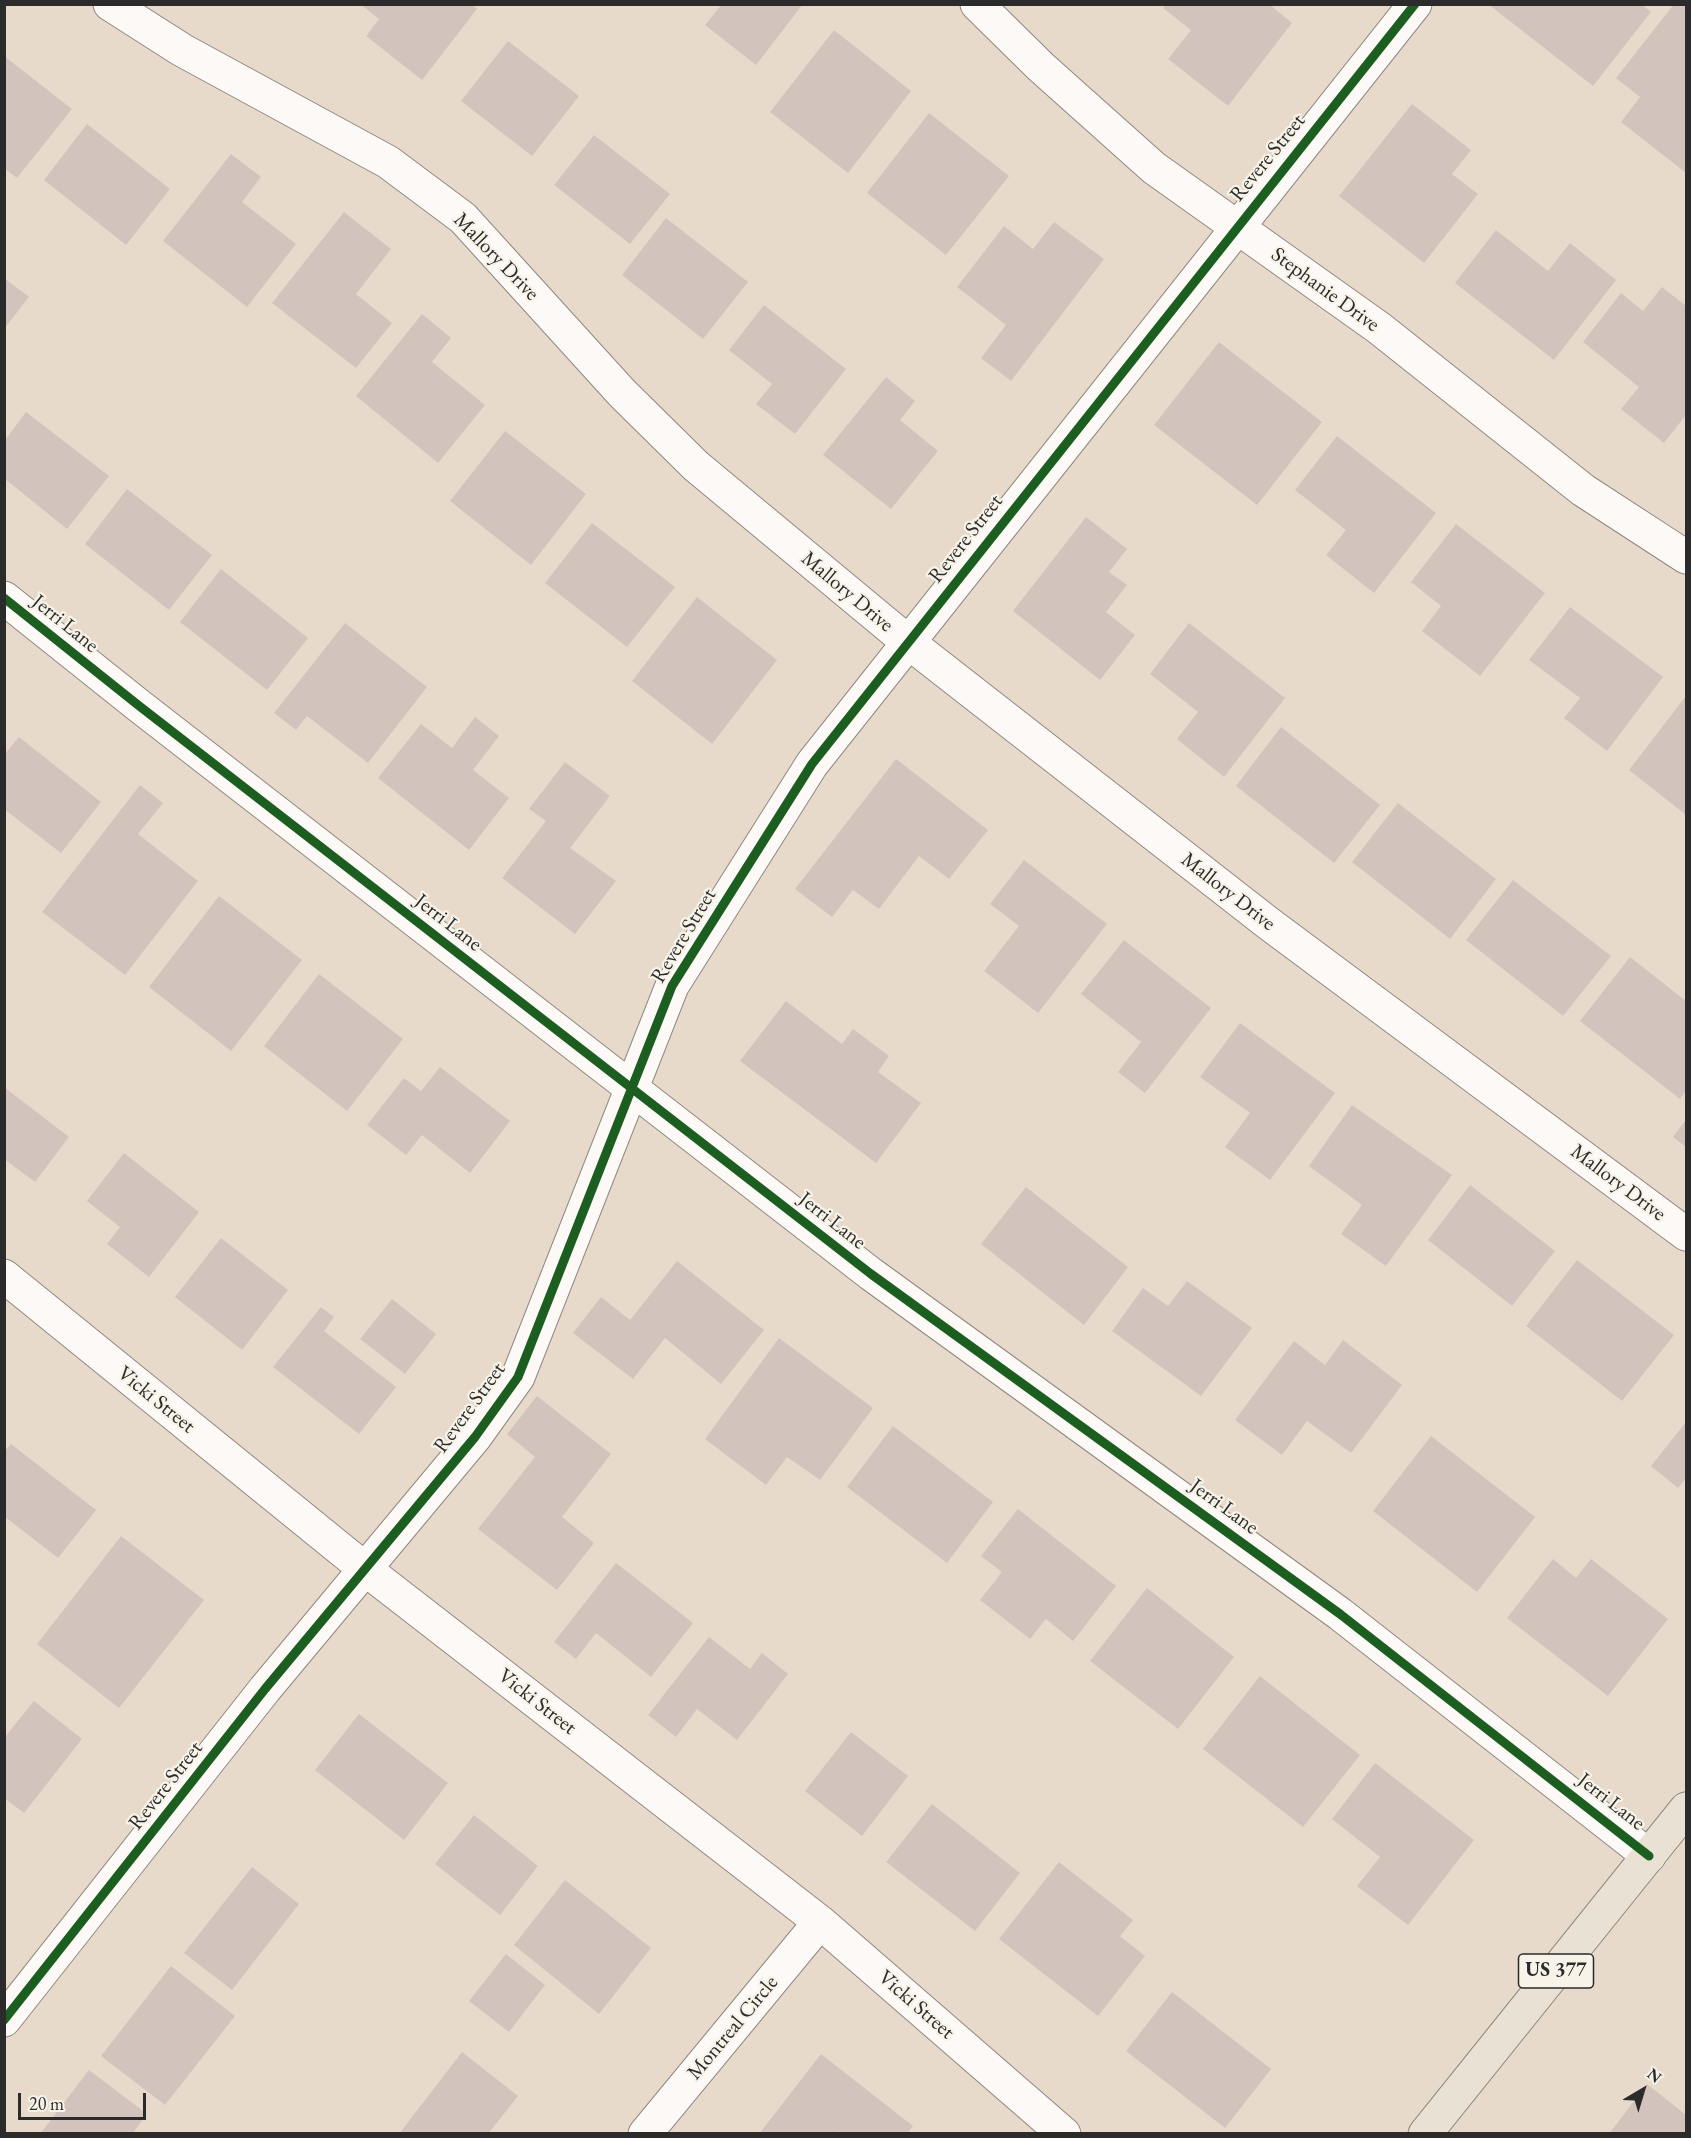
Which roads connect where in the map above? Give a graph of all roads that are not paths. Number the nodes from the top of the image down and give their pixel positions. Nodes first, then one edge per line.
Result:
1 (110, 4) edge
2 (977, 4) edge
3 (1415, 4) edge
4 (1236, 227) junction
5 (1686, 557) edge
6 (4, 598) edge
7 (908, 642) junction
8 (631, 1088) junction
9 (1686, 1234) edge
10 (4, 1276) edge
11 (365, 1569) junction
12 (1686, 1809) edge
13 (1649, 1856) junction
14 (820, 1922) junction
15 (4, 2020) edge
16 (645, 2133) edge
17 (1064, 2133) edge
18 (1425, 2133) edge

1 - 7 street, Mallory Drive
2 - 4 street, Stephanie Drive
3 - 4 street, Revere Street
4 - 5 street, Stephanie Drive
4 - 7 street, Revere Street
6 - 8 street, Jerri Lane
7 - 8 street, Revere Street
7 - 9 street, Mallory Drive
8 - 11 street, Revere Street
8 - 13 street, Jerri Lane
10 - 11 street, Vicki Street
11 - 14 street, Vicki Street
11 - 15 street, Revere Street
12 - 13 main road, US 377
13 - 18 main road, US 377
14 - 16 street, Montreal Circle
14 - 17 street, Vicki Street

